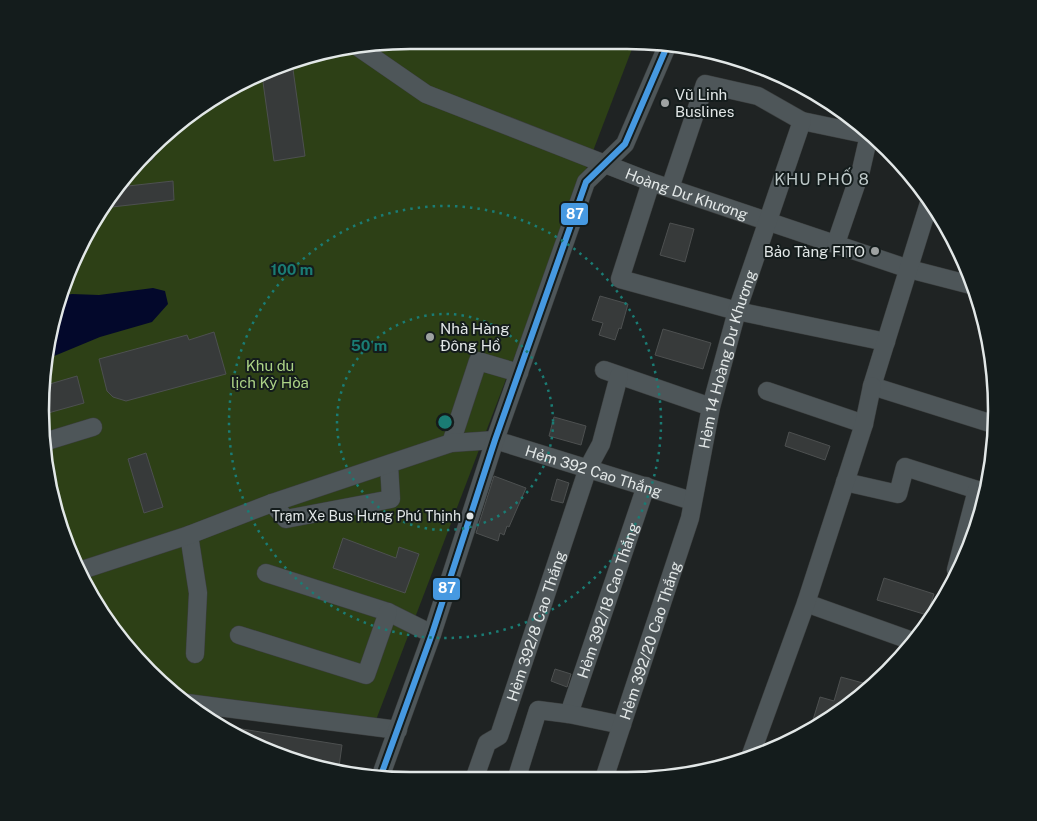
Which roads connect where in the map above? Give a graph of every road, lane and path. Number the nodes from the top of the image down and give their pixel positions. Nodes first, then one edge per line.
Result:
1 (665, 51) edge
2 (365, 52) edge
3 (802, 121) junction
4 (856, 131) edge
5 (867, 141) edge
6 (604, 163) junction
7 (651, 182) junction
8 (670, 188) junction
9 (927, 210) edge
10 (769, 222) junction
11 (836, 243) junction
12 (909, 269) junction
13 (965, 283) edge
14 (737, 311) junction
15 (886, 342) junction
16 (519, 373) junction
17 (872, 386) junction
18 (767, 390) dead end
19 (711, 407) junction
20 (987, 422) edge
21 (864, 424) junction
22 (93, 427) dead end
23 (51, 440) edge
24 (495, 440) junction
25 (451, 443) junction
26 (389, 465) junction
27 (588, 468) junction
28 (845, 482) junction
29 (646, 486) junction
30 (979, 491) edge
31 (692, 500) junction
32 (272, 503) junction
33 (188, 535) junction
34 (86, 569) edge
35 (266, 573) dead end
36 (806, 603) junction
37 (388, 612) junction
38 (432, 634) junction
39 (239, 635) dead end
40 (906, 639) edge
41 (195, 654) dead end
42 (201, 705) edge
43 (509, 709) junction
44 (569, 714) junction
45 (535, 717) junction
46 (622, 725) junction
47 (398, 730) junction
48 (756, 748) edge
49 (384, 771) edge
50 (477, 772) edge
51 (518, 772) edge
52 (606, 772) edge

1 - 6 street
2 - 6 street, Hoàng Dư Khương
3 - 4 street
3 - 8 street
3 - 10 street, Hẻm 14 Hoàng Dư Khương
5 - 11 street
6 - 7 street, Hoàng Dư Khương
6 - 16 street
7 - 8 street, Hoàng Dư Khương
7 - 14 street
8 - 10 street, Hoàng Dư Khương
9 - 12 street
10 - 11 street, Hoàng Dư Khương
10 - 14 street, Hẻm 14 Hoàng Dư Khương
11 - 12 street, Hoàng Dư Khương
12 - 13 street, Hoàng Dư Khương
12 - 15 street
14 - 15 street
14 - 19 street, Hẻm 14 Hoàng Dư Khương
15 - 17 street
16 - 24 street
16 - 25 street
17 - 20 street
17 - 21 street
18 - 21 street
19 - 27 street, Hẻm 392/8 Cao Thắng
19 - 31 street, Hẻm 14 Hoàng Dư Khương
21 - 28 street
22 - 23 street
24 - 25 street
24 - 27 street, Hẻm 392 Cao Thắng
24 - 38 street
25 - 26 street
26 - 32 street
26 - 32 street
27 - 29 street, Hẻm 392 Cao Thắng
27 - 43 street, Hẻm 392/8 Cao Thắng
28 - 30 street
28 - 36 street
29 - 31 street, Hẻm 392 Cao Thắng
29 - 44 street, Hẻm 392/18 Cao Thắng
31 - 46 street, Hẻm 392/20 Cao Thắng
32 - 33 street
33 - 34 street
33 - 41 street
35 - 37 street
36 - 40 street
36 - 48 street
37 - 38 street
37 - 39 street
38 - 47 street
42 - 47 street
43 - 45 street
43 - 50 street, Hẻm 392/8 Cao Thắng
44 - 45 street
44 - 46 street
45 - 51 street
46 - 52 street, Hẻm 392/20 Cao Thắng
47 - 49 street

